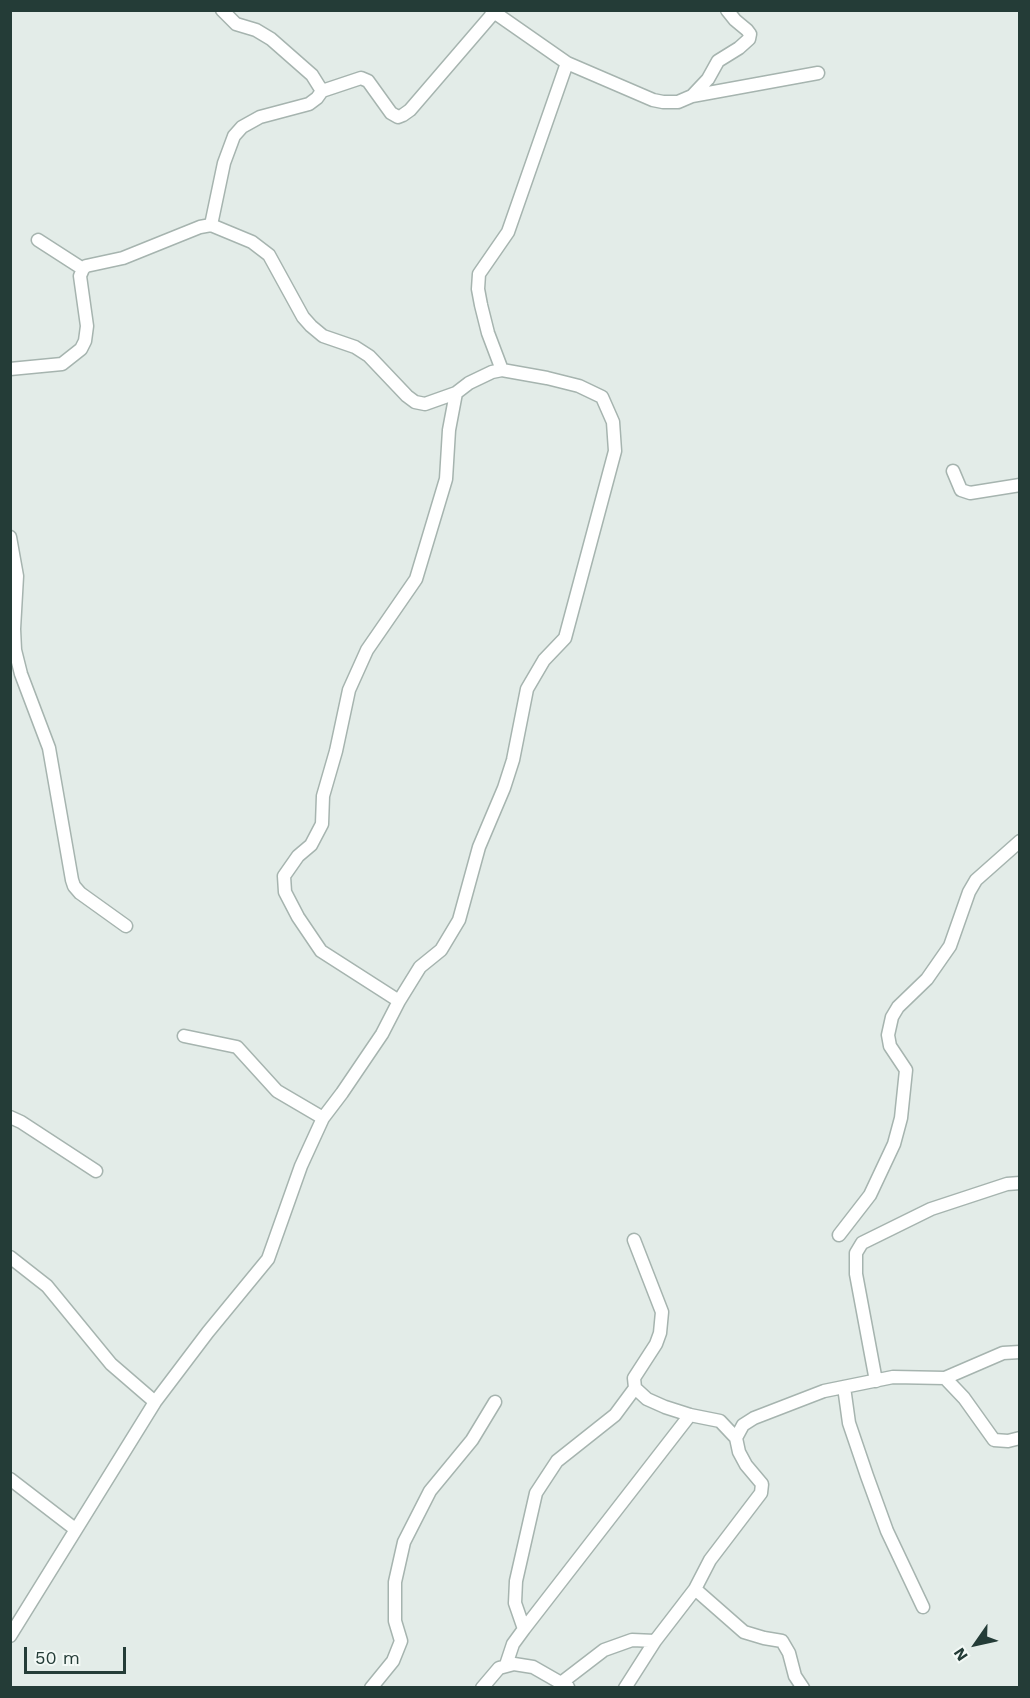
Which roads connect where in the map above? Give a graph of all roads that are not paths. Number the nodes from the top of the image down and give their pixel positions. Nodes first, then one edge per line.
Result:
1 (222, 10) edge
2 (727, 10) edge
3 (494, 11) edge
4 (567, 63) junction
5 (818, 73) dead end
6 (322, 91) junction
7 (692, 96) junction
8 (210, 225) junction
9 (38, 240) dead end
10 (83, 269) junction
11 (10, 369) edge
12 (502, 370) junction
13 (456, 393) junction
14 (953, 471) dead end
15 (1020, 486) edge
16 (10, 537) edge
17 (1020, 841) edge
18 (126, 926) dead end
19 (399, 1001) junction
20 (184, 1036) dead end
21 (10, 1117) edge
22 (323, 1118) junction
23 (96, 1171) dead end
24 (1020, 1183) edge
25 (839, 1235) dead end
26 (634, 1240) dead end
27 (10, 1257) edge
28 (1020, 1352) edge
29 (945, 1378) junction
30 (876, 1381) junction
31 (844, 1387) junction
32 (635, 1388) junction
33 (155, 1402) junction
34 (495, 1402) dead end
35 (690, 1415) junction
36 (736, 1437) junction
37 (1020, 1438) edge
38 (10, 1479) edge
39 (75, 1529) junction
40 (695, 1589) junction
41 (923, 1607) dead end
42 (524, 1629) junction
43 (10, 1636) edge
44 (655, 1641) junction
45 (506, 1665) junction
46 (565, 1685) edge
47 (371, 1688) edge
48 (482, 1688) edge
49 (626, 1688) edge
50 (803, 1688) edge

1 - 6 street
2 - 7 street
3 - 4 street
3 - 6 street
4 - 7 street
4 - 12 street
5 - 7 street
6 - 8 street
8 - 10 street
8 - 13 street
9 - 10 street
10 - 11 street
12 - 13 street
12 - 19 street
13 - 19 street
14 - 15 street
16 - 18 street
17 - 25 street
19 - 22 street
20 - 22 street
21 - 23 street
22 - 33 street
24 - 30 street
26 - 32 street
27 - 33 street
28 - 29 street
29 - 30 street
29 - 37 street
30 - 31 street
31 - 36 street
31 - 41 street
32 - 35 street
32 - 42 street
33 - 39 street
34 - 47 street
35 - 36 street
35 - 42 street
36 - 40 street
38 - 39 street
39 - 43 street
40 - 44 street
40 - 50 street
42 - 45 street
44 - 46 street
44 - 49 street
45 - 46 street
45 - 48 street

